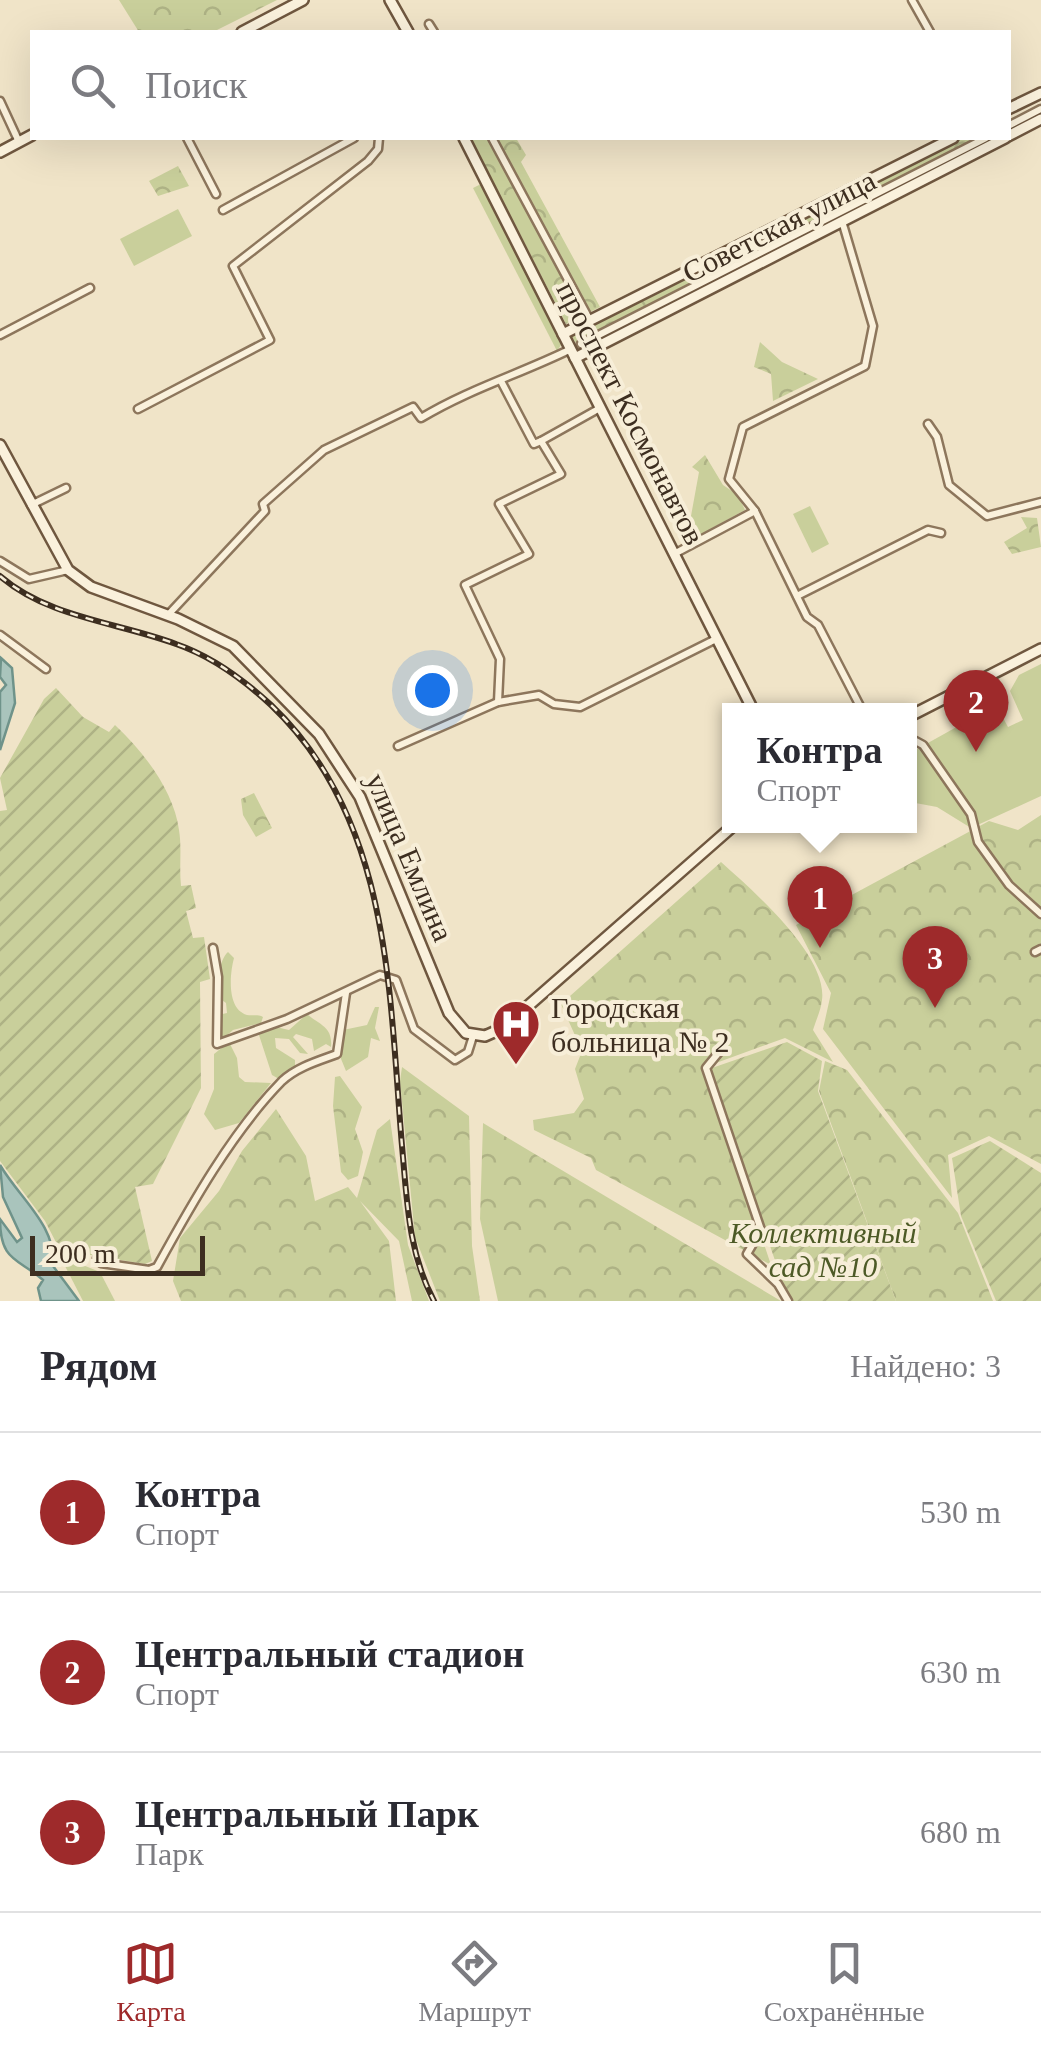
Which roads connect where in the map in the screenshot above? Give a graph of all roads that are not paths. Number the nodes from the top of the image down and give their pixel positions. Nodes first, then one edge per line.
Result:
1 (304, 0) edge
2 (390, 0) edge
3 (912, 0) edge
4 (429, 24) dead end
5 (246, 30) edge
6 (407, 30) edge
7 (433, 30) edge
8 (929, 30) edge
9 (1041, 93) edge
10 (0, 101) edge
11 (1011, 108) edge
12 (1041, 109) edge
13 (1041, 119) edge
14 (1011, 124) edge
15 (1011, 134) edge
16 (30, 136) edge
17 (188, 140) edge
18 (350, 140) edge
19 (378, 140) edge
20 (465, 140) edge
21 (493, 140) edge
22 (949, 140) edge
23 (982, 140) edge
24 (999, 140) edge
25 (19, 142) junction
26 (0, 152) edge
27 (216, 194) dead end
28 (223, 210) dead end
29 (842, 221) junction
30 (90, 288) dead end
31 (588, 317) dead end
32 (563, 334) junction
33 (0, 336) edge
34 (575, 350) junction
35 (502, 382) junction
36 (600, 408) junction
37 (138, 409) dead end
38 (928, 424) dead end
39 (541, 441) junction
40 (0, 446) edge
41 (66, 488) dead end
42 (1041, 502) edge
43 (30, 505) junction
44 (755, 512) junction
45 (941, 533) dead end
46 (674, 554) junction
47 (0, 561) edge
48 (68, 570) junction
49 (796, 596) junction
50 (168, 615) junction
51 (0, 635) edge
52 (716, 639) junction
53 (1041, 649) edge
54 (46, 669) dead end
55 (498, 702) junction
56 (748, 703) edge
57 (858, 703) edge
58 (917, 712) edge
59 (917, 742) edge
60 (398, 746) dead end
61 (726, 833) edge
62 (1041, 914) edge
63 (212, 948) dead end
64 (346, 992) junction
65 (473, 1036) junction
66 (720, 1050) dead end
67 (97, 1258) dead end
68 (788, 1301) edge

1 - 5 street
2 - 6 street
3 - 8 street
4 - 7 street
9 - 11 street
10 - 25 street
12 - 14 street
13 - 15 street, Советская улица
16 - 25 street
17 - 27 street
18 - 28 street
19 - 37 street
20 - 32 street, проспект Космонавтов
21 - 31 street
22 - 32 street, Советская улица
23 - 34 street
24 - 29 street, Советская улица
25 - 26 street
29 - 34 street, Советская улица
29 - 44 street
30 - 33 street
32 - 34 street, проспект Космонавтов
34 - 35 street
34 - 36 street, проспект Космонавтов
35 - 39 street
35 - 50 street
36 - 39 street
36 - 46 street, проспект Космонавтов
38 - 42 street
39 - 55 street
40 - 43 street
41 - 43 street
43 - 48 street
44 - 46 street
44 - 49 street
45 - 49 street
46 - 52 street, проспект Космонавтов
47 - 48 street
48 - 50 street, улица Емлина
49 - 57 street
50 - 65 street, улица Емлина
51 - 54 street
52 - 55 street
52 - 56 street, проспект Космонавтов
53 - 58 street
55 - 60 street
59 - 62 street
61 - 65 street
63 - 64 street
64 - 65 street
64 - 67 street
66 - 68 street

